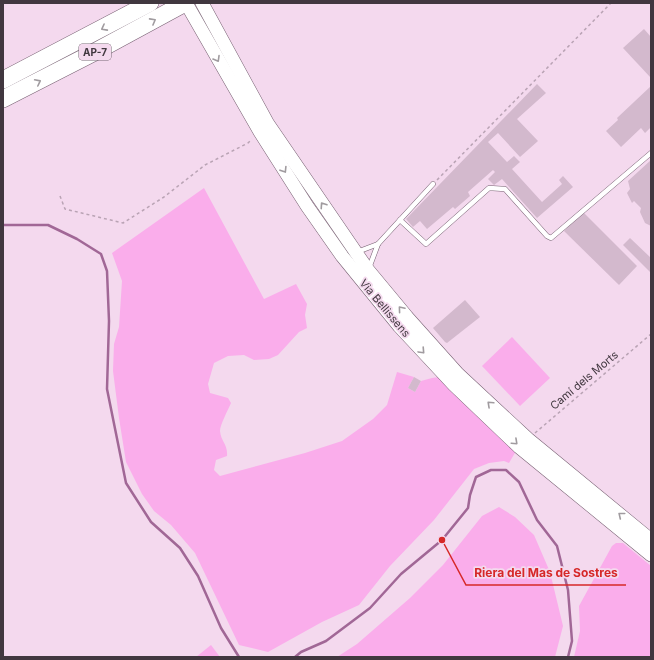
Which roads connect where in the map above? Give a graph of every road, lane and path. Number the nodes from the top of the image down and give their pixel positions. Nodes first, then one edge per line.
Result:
1 (150, 3) edge
2 (185, 3) edge
3 (202, 3) edge
4 (611, 3) edge
5 (3, 80) edge
6 (3, 99) edge
7 (260, 132) junction
8 (651, 153) edge
9 (433, 184) joint
10 (60, 196) dead end
11 (400, 220) junction
12 (378, 244) junction
13 (356, 253) junction
14 (368, 270) junction
15 (651, 334) edge
16 (528, 439) junction
17 (651, 540) edge
18 (651, 555) edge

1 -> 5 highway, AP-7
6 -> 2 highway, AP-7
2 -> 7 main road, Via Bellissens
13 -> 3 main road, Via Bellissens
4 - 9 path
7 - 10 path
7 -> 18 main road, Via Bellissens
8 - 11 lane
9 - 11 lane
11 - 12 lane
12 - 13 lane
12 - 14 lane
13 - 14 main road, Via Bellissens
16 -> 14 main road, Via Bellissens
15 - 16 path, Camí dels Morts
17 -> 16 main road, Via Bellissens

